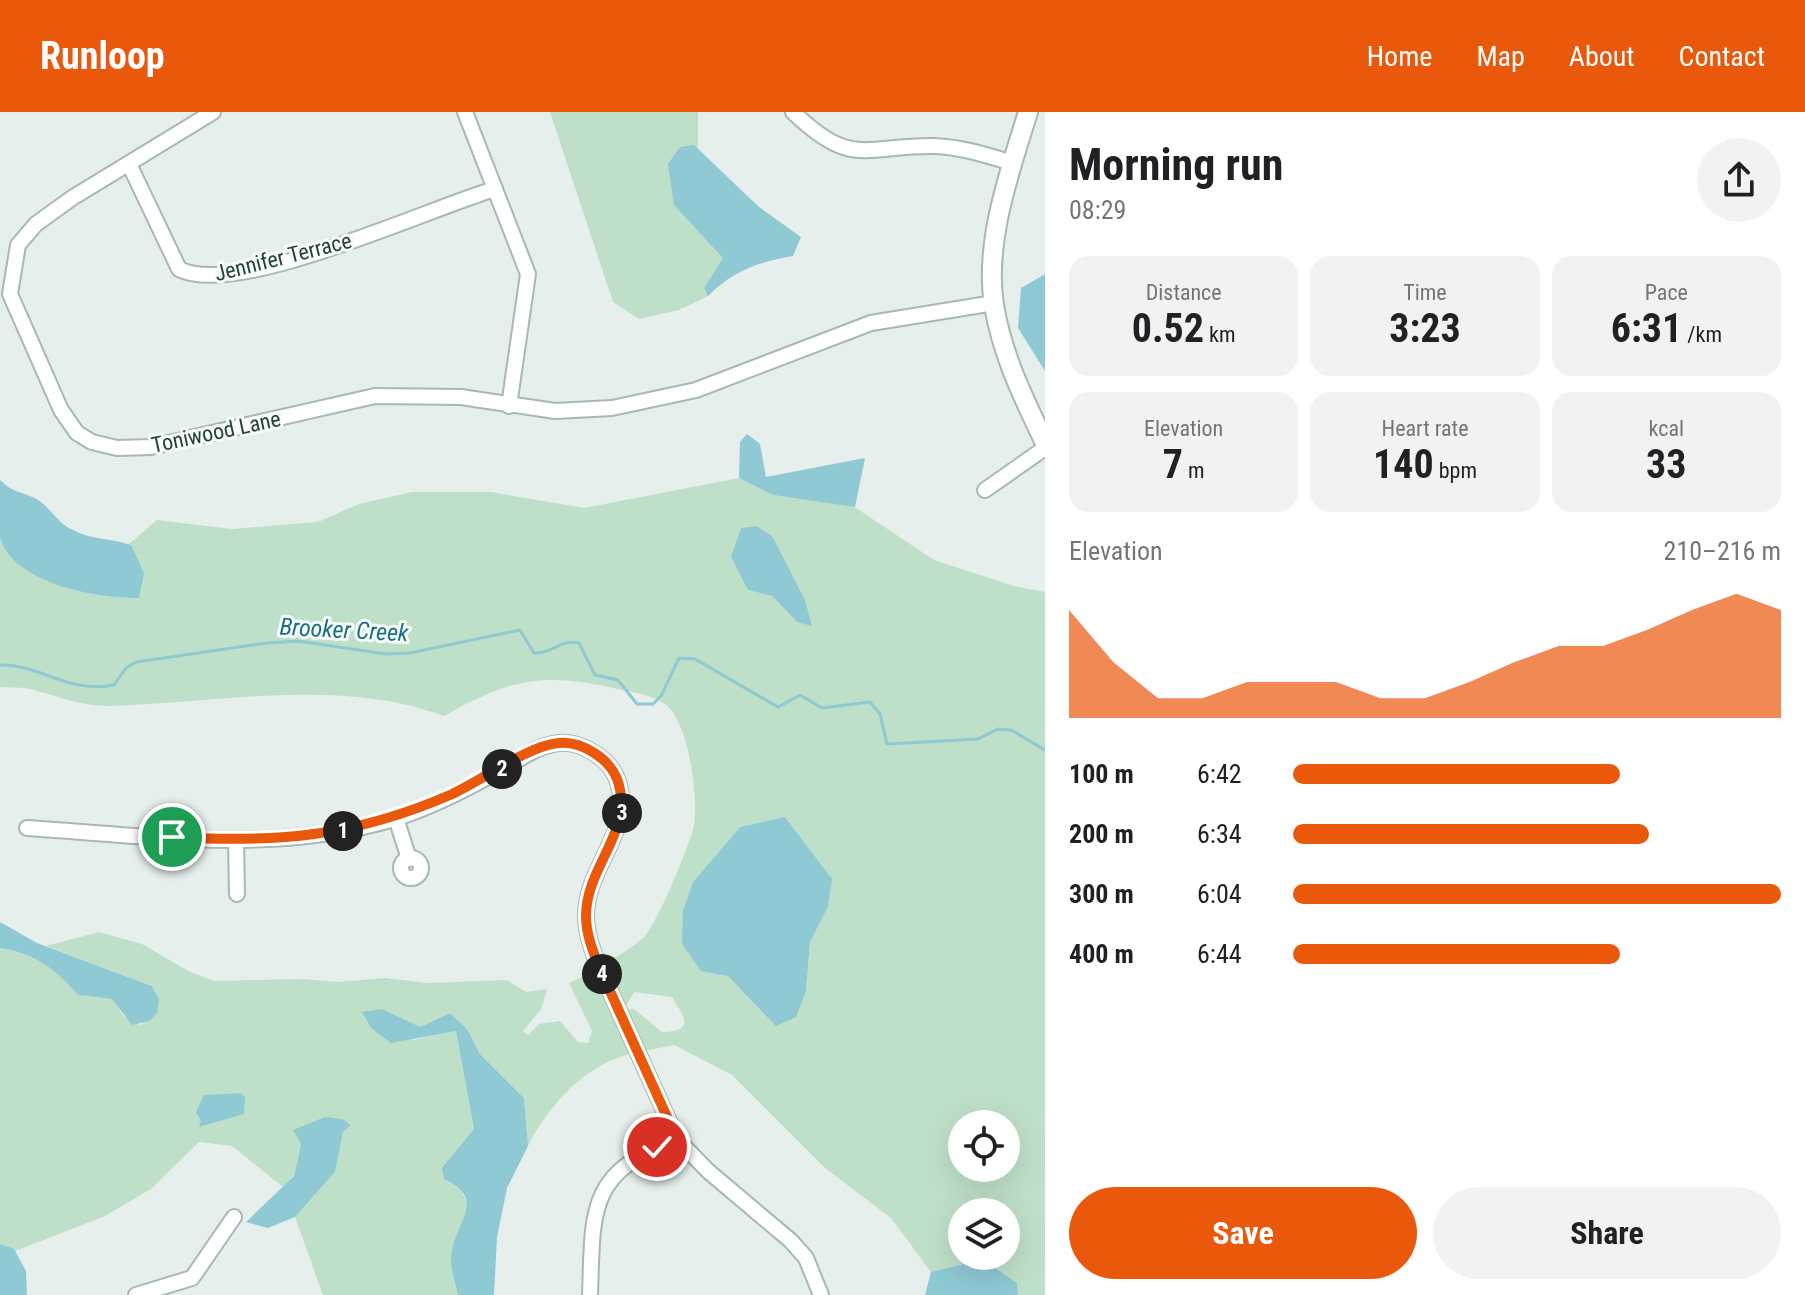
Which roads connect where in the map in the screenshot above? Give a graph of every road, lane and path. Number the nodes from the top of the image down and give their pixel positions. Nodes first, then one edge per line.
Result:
1 (213, 112) edge
2 (465, 112) edge
3 (793, 112) edge
4 (1028, 112) edge
5 (1012, 163) junction
6 (130, 166) junction
7 (495, 189) junction
8 (994, 303) junction
9 (509, 406) junction
10 (1045, 446) edge
11 (985, 490) dead end
12 (396, 818) junction
13 (27, 828) dead end
14 (236, 841) junction
15 (409, 859) dead end
16 (237, 894) dead end
17 (677, 1139) junction
18 (234, 1217) dead end
19 (136, 1295) edge
20 (590, 1295) edge
21 (821, 1295) edge

1 - 6 street, Toniwood Lane
2 - 7 street
3 - 5 street
4 - 5 street
5 - 8 street
6 - 7 street, Jennifer Terrace
6 - 9 street, Toniwood Lane
7 - 9 street
8 - 9 street, Toniwood Lane
8 - 10 street
10 - 11 street
12 - 14 street
12 - 15 street
12 - 17 street
13 - 14 street
14 - 16 street
17 - 20 street
17 - 21 street
18 - 19 street

